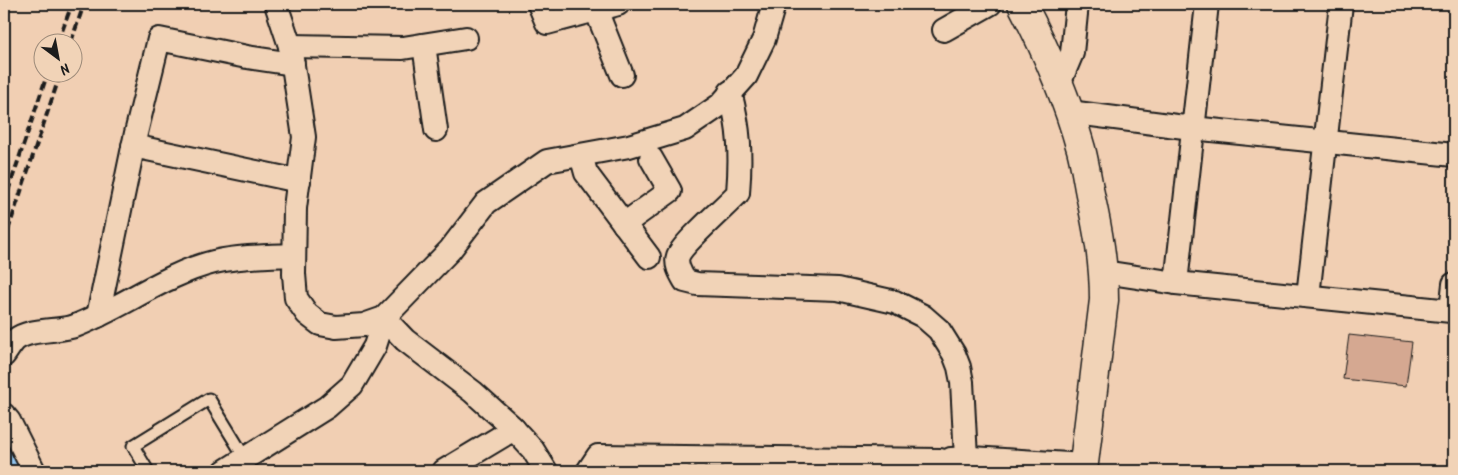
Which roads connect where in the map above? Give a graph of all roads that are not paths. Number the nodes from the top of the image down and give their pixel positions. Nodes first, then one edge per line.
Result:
1 (276, 4) edge
2 (539, 4) edge
3 (618, 4) edge
4 (774, 4) edge
5 (990, 4) edge
6 (1022, 4) edge
7 (1077, 4) edge
8 (1206, 4) edge
9 (1341, 4) edge
10 (596, 10) junction
11 (944, 30) dead end
12 (466, 38) dead end
13 (424, 45) junction
14 (291, 55) junction
15 (622, 75) dead end
16 (1059, 84) junction
17 (730, 92) junction
18 (1069, 112) junction
19 (1192, 128) junction
20 (436, 130) dead end
21 (1324, 141) junction
22 (133, 146) junction
23 (581, 155) junction
24 (1454, 155) edge
25 (651, 158) dead end
26 (299, 181) junction
27 (624, 224) junction
28 (294, 255) junction
29 (650, 257) dead end
30 (1104, 272) junction
31 (1176, 283) junction
32 (1454, 284) edge
33 (1308, 296) junction
34 (98, 316) junction
35 (384, 318) junction
36 (4, 356) edge
37 (4, 415) edge
38 (514, 429) junction
39 (246, 458) junction
40 (966, 458) junction
41 (940, 466) edge
42 (1084, 468) edge
43 (34, 471) edge
44 (148, 471) edge
45 (225, 471) edge
46 (444, 471) edge
47 (546, 471) edge
48 (588, 471) edge

1 - 14 street
2 - 10 street
3 - 10 street
4 - 17 street
5 - 11 street
6 - 16 street
7 - 16 street
8 - 19 street
9 - 21 street
10 - 15 street
12 - 13 street
13 - 14 street
13 - 20 street
14 - 22 street
14 - 26 street
16 - 18 street
17 - 23 street
17 - 40 street
18 - 19 street
18 - 30 street
19 - 21 street
19 - 31 street
21 - 24 street
21 - 33 street
22 - 26 street
22 - 34 street
23 - 27 street
23 - 35 street
25 - 27 street
26 - 28 street
27 - 29 street
28 - 34 street
28 - 35 street
30 - 31 street
30 - 42 street
31 - 33 street
32 - 33 street
34 - 36 street
35 - 38 street
35 - 39 street
37 - 43 street
38 - 46 street
38 - 47 street
39 - 44 lane
39 - 45 street
40 - 41 street
40 - 42 street
41 - 48 street

